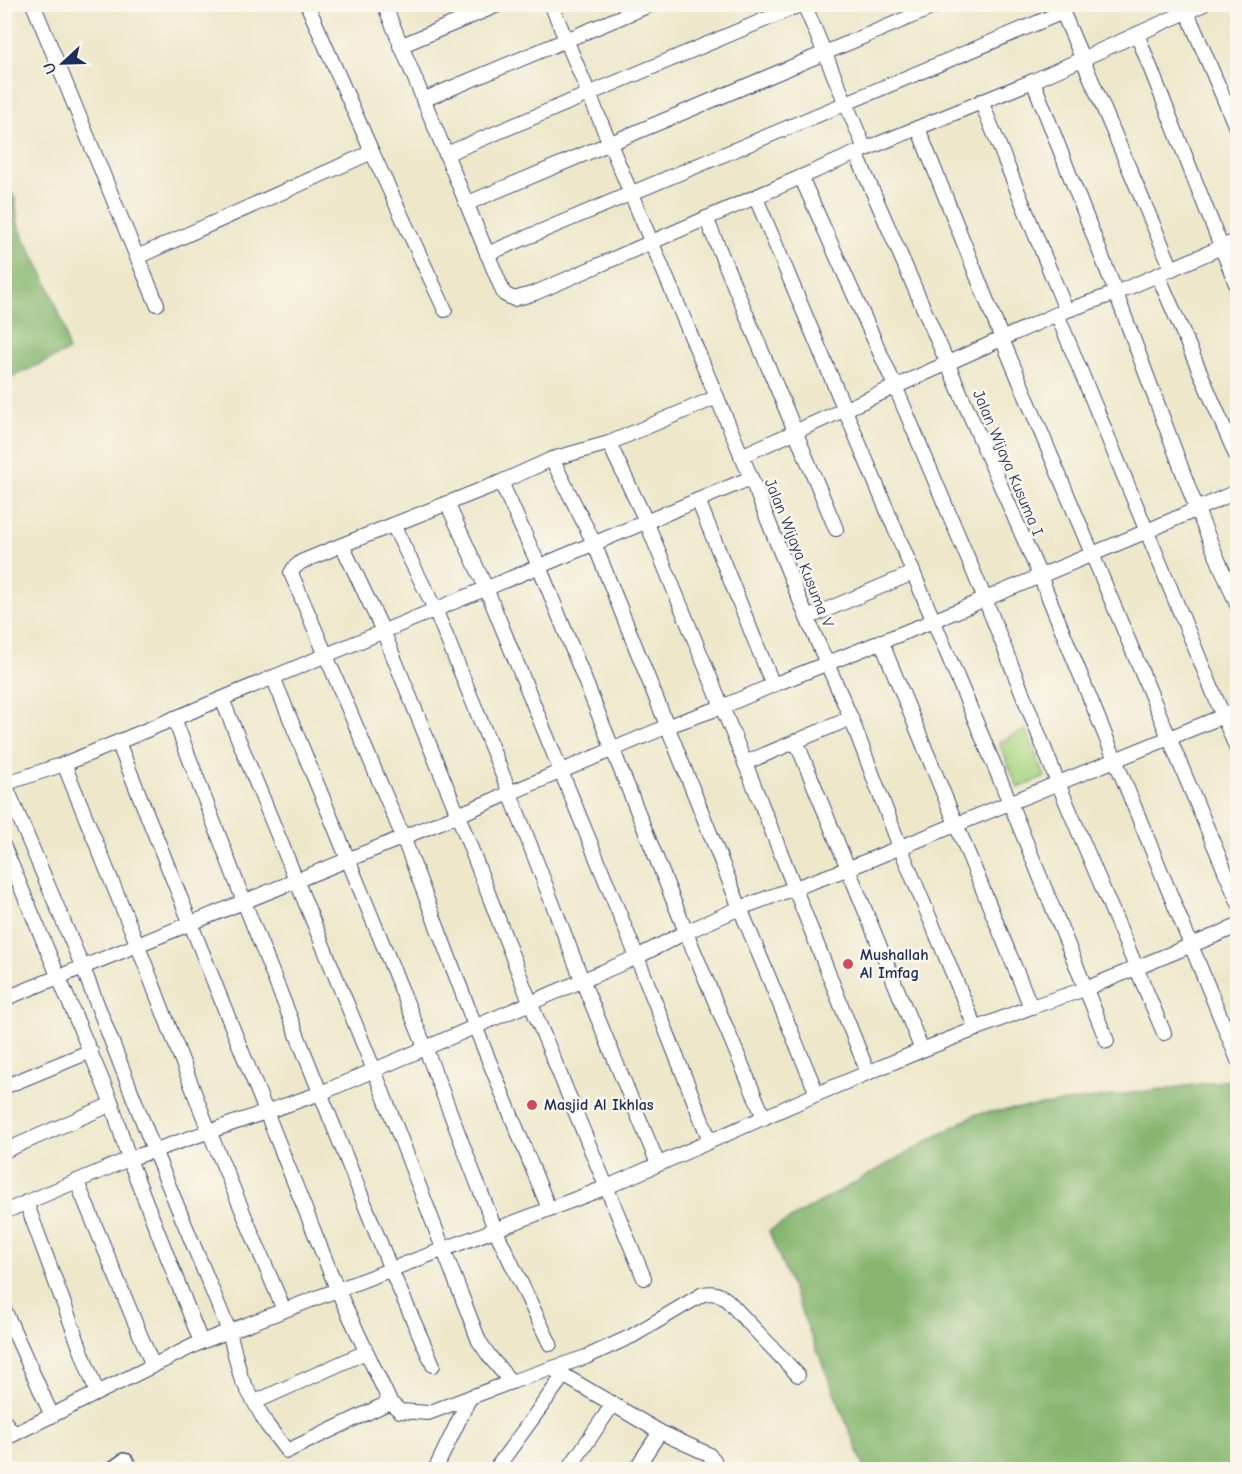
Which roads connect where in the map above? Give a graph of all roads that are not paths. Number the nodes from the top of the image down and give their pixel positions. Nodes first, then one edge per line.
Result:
1 (307, 4) edge
2 (384, 4) edge
3 (500, 4) edge
4 (552, 4) edge
5 (652, 4) edge
6 (803, 4) edge
7 (941, 4) edge
8 (1204, 4) edge
9 (36, 6) edge
10 (1061, 8) edge
11 (1187, 12) junction
12 (1137, 34) junction
13 (566, 40) junction
14 (400, 46) junction
15 (825, 53) junction
16 (1082, 59) junction
17 (1033, 81) junction
18 (589, 94) junction
19 (423, 100) junction
20 (981, 101) junction
21 (846, 103) junction
22 (918, 128) junction
23 (1238, 132) edge
24 (610, 144) junction
25 (861, 151) junction
26 (372, 152) junction
27 (446, 154) junction
28 (801, 177) junction
29 (631, 193) junction
30 (756, 198) junction
31 (468, 204) junction
32 (706, 218) junction
33 (651, 241) junction
34 (1233, 246) edge
35 (487, 254) junction
36 (137, 256) junction
37 (1172, 269) junction
38 (1158, 275) junction
39 (1238, 289) edge
40 (1116, 293) junction
41 (157, 304) dead end
42 (445, 310) dead end
43 (1061, 312) junction
44 (1002, 339) junction
45 (947, 363) junction
46 (895, 386) junction
47 (717, 397) junction
48 (844, 409) junction
49 (795, 431) junction
50 (609, 443) junction
51 (741, 456) junction
52 (552, 459) junction
53 (1238, 460) edge
54 (751, 478) junction
55 (501, 482) junction
56 (1238, 491) edge
57 (698, 500) junction
58 (447, 503) junction
59 (1197, 510) junction
60 (646, 521) junction
61 (393, 525) junction
62 (836, 529) dead end
63 (1145, 532) junction
64 (594, 543) junction
65 (342, 545) junction
66 (1093, 553) junction
67 (539, 566) junction
68 (913, 573) junction
69 (1040, 576) junction
70 (486, 588) junction
71 (985, 599) junction
72 (1238, 607) edge
73 (435, 609) junction
74 (807, 618) junction
75 (933, 621) junction
76 (382, 631) junction
77 (881, 641) junction
78 (324, 655) junction
79 (828, 663) junction
80 (273, 677) junction
81 (773, 685) junction
82 (222, 699) junction
83 (722, 707) junction
84 (1238, 710) edge
85 (1223, 717) junction
86 (174, 718) junction
87 (851, 718) junction
88 (668, 726) junction
89 (1171, 738) junction
90 (796, 741) junction
91 (118, 742) junction
92 (613, 750) junction
93 (1238, 753) edge
94 (1114, 761) junction
95 (745, 763) junction
96 (64, 764) junction
97 (561, 772) junction
98 (1058, 783) junction
99 (5, 784) edge
100 (510, 793) junction
101 (1010, 803) junction
102 (458, 815) junction
103 (957, 825) junction
104 (403, 837) junction
105 (900, 847) junction
106 (5, 849) edge
107 (348, 860) junction
108 (847, 869) junction
109 (296, 881) junction
110 (794, 887) junction
111 (244, 902) junction
112 (1238, 902) edge
113 (740, 908) junction
114 (192, 924) junction
115 (1238, 926) edge
116 (686, 932) junction
117 (138, 945) junction
118 (1191, 945) junction
119 (637, 957) junction
120 (83, 968) junction
121 (1137, 968) junction
122 (59, 978) junction
123 (582, 980) junction
124 (1085, 989) junction
125 (4, 999) edge
126 (530, 1002) junction
127 (1031, 1007) junction
128 (475, 1026) junction
129 (976, 1029) junction
130 (1164, 1033) dead end
131 (1107, 1041) dead end
132 (425, 1047) junction
133 (922, 1050) junction
134 (91, 1051) junction
135 (1238, 1060) edge
136 (374, 1070) junction
137 (868, 1073) junction
138 (4, 1087) edge
139 (321, 1093) junction
140 (817, 1094) junction
141 (112, 1104) junction
142 (265, 1112) junction
143 (764, 1118) junction
144 (209, 1131) junction
145 (710, 1142) junction
146 (154, 1150) junction
147 (4, 1151) edge
148 (129, 1159) junction
149 (658, 1164) junction
150 (77, 1182) junction
151 (607, 1187) junction
152 (26, 1202) junction
153 (549, 1209) junction
154 (4, 1212) edge
155 (495, 1229) junction
156 (443, 1251) junction
157 (391, 1270) junction
158 (644, 1278) dead end
159 (338, 1289) junction
160 (4, 1309) edge
161 (284, 1310) junction
162 (229, 1331) junction
163 (201, 1342) junction
164 (550, 1344) dead end
165 (366, 1352) junction
166 (433, 1365) dead end
167 (153, 1366) junction
168 (558, 1372) junction
169 (798, 1375) dead end
170 (511, 1382) junction
171 (98, 1393) junction
172 (470, 1397) junction
173 (255, 1402) junction
174 (390, 1402) junction
175 (613, 1404) junction
176 (52, 1416) junction
177 (4, 1421) edge
178 (660, 1432) junction
179 (9, 1437) edge
180 (105, 1470) edge
181 (136, 1470) edge
182 (435, 1470) edge
183 (495, 1470) edge
184 (568, 1470) edge
185 (635, 1470) edge
186 (717, 1470) edge

1 - 26 street
2 - 14 street
3 - 14 street
4 - 13 street, Jalan Wijaya Kusuma V
5 - 13 street
6 - 15 street, Jalan Wijaya Kusuma I
6 - 18 street
7 - 15 street
8 - 11 street
9 - 36 street
10 - 16 street
10 - 21 street
11 - 12 street
11 - 23 street
12 - 16 street
12 - 34 street
13 - 18 street, Jalan Wijaya Kusuma V
13 - 19 street
14 - 19 street
15 - 21 street, Jalan Wijaya Kusuma I
15 - 24 street
16 - 17 street
16 - 37 street
17 - 20 street
17 - 40 street
18 - 24 street, Jalan Wijaya Kusuma V
18 - 27 street
19 - 27 street
20 - 22 street
20 - 43 street
21 - 25 street, Jalan Wijaya Kusuma I
21 - 29 street
22 - 25 street
22 - 44 street
24 - 29 street, Jalan Wijaya Kusuma V
24 - 31 street
25 - 28 street
25 - 45 street, Jalan Wijaya Kusuma I
26 - 36 street
26 - 42 street
27 - 31 street
28 - 30 street
28 - 46 street
29 - 33 street, Jalan Wijaya Kusuma V
29 - 35 street
30 - 32 street
30 - 48 street
31 - 35 street
32 - 33 street
32 - 49 street
33 - 35 street
33 - 47 street, Jalan Wijaya Kusuma V
34 - 37 street
34 - 39 street
36 - 41 street
37 - 38 street
38 - 40 street
38 - 53 street
40 - 43 street
40 - 59 street
43 - 44 street
43 - 63 street
44 - 45 street
44 - 66 street
45 - 46 street
45 - 69 street, Jalan Wijaya Kusuma I
46 - 48 street
46 - 71 street
47 - 50 street
47 - 51 street, Jalan Wijaya Kusuma V
48 - 49 street
48 - 68 street
49 - 51 street
49 - 62 street
50 - 52 street
50 - 60 street
51 - 54 street, Jalan Wijaya Kusuma V
52 - 55 street
52 - 64 street
54 - 57 street
54 - 74 street, Jalan Wijaya Kusuma V
55 - 58 street
55 - 67 street
56 - 59 street
57 - 60 street
57 - 81 street
58 - 61 street
58 - 70 street
59 - 63 street
59 - 72 street
60 - 64 street
60 - 83 street
61 - 65 street
61 - 73 street
63 - 66 street
63 - 85 street
64 - 67 street
64 - 88 street
65 - 76 street
65 - 78 street
66 - 69 street
66 - 89 street
67 - 70 street
67 - 92 street
68 - 74 street
68 - 75 street
69 - 71 street
69 - 94 street, Jalan Wijaya Kusuma I
70 - 73 street
70 - 97 street
71 - 75 street
71 - 98 street
73 - 76 street
73 - 100 street
74 - 79 street, Jalan Wijaya Kusuma V
75 - 77 street
75 - 101 street
76 - 78 street
76 - 102 street
77 - 79 street
77 - 103 street
78 - 80 street
78 - 104 street
79 - 81 street
79 - 87 street, Jalan Wijaya Kusuma V
80 - 82 street
80 - 107 street
81 - 83 street
82 - 86 street
82 - 109 street
83 - 88 street
83 - 95 street
84 - 85 street
85 - 89 street
85 - 93 street
86 - 91 street
86 - 111 street
87 - 90 street
87 - 105 street, Jalan Wijaya Kusuma V
88 - 92 street
88 - 113 street
89 - 94 street
89 - 112 street
90 - 95 street
90 - 108 street
91 - 96 street
91 - 114 street
92 - 97 street
92 - 116 street
94 - 98 street
94 - 118 street, Jalan Wijaya Kusuma I
95 - 110 street
96 - 99 street
96 - 117 street
97 - 100 street
97 - 119 street
98 - 101 street
98 - 121 street
99 - 120 street
100 - 102 street
100 - 123 street
101 - 103 street
101 - 124 street
102 - 104 street
102 - 126 street
103 - 105 street
103 - 127 street
104 - 107 street
104 - 128 street
105 - 108 street
105 - 129 street, Jalan Wijaya Kusuma V
106 - 122 street
107 - 109 street
107 - 132 street
108 - 110 street
108 - 133 street
109 - 111 street
109 - 136 street
110 - 113 street
110 - 137 street
111 - 114 street
111 - 139 street
113 - 116 street
113 - 140 street
114 - 117 street
114 - 142 street
115 - 118 street
116 - 119 street
116 - 143 street
117 - 120 street
117 - 144 street
118 - 121 street
118 - 135 street, Jalan Wijaya Kusuma I
119 - 123 street
119 - 145 street
120 - 122 street
120 - 146 street
121 - 124 street
121 - 130 street
122 - 125 street
122 - 134 street
123 - 126 street
123 - 149 street
124 - 127 street
124 - 131 street
126 - 128 street
126 - 151 street
127 - 129 street
128 - 132 street
128 - 153 street
129 - 133 street
132 - 136 street
132 - 155 street
133 - 137 street
134 - 138 street
134 - 141 street
136 - 139 street
136 - 156 street
137 - 140 street
139 - 142 street
139 - 157 street
140 - 143 street
141 - 147 street
141 - 148 street
142 - 144 street
142 - 159 street
143 - 145 street
144 - 146 street
144 - 161 street
145 - 149 street
146 - 148 street
146 - 162 street
148 - 150 street
148 - 163 street
149 - 151 street
150 - 152 street
150 - 167 street
151 - 153 street
151 - 158 street
152 - 154 street
152 - 171 street
153 - 155 street
155 - 156 street
155 - 164 street
156 - 157 street
156 - 170 street
157 - 159 street
157 - 166 street
159 - 161 street
159 - 165 street
160 - 176 street
161 - 162 street
162 - 163 street
162 - 173 street
163 - 167 street
165 - 173 street
165 - 174 street
167 - 171 street
168 - 169 street
168 - 170 street
168 - 175 street
168 - 183 street
170 - 172 street
171 - 176 street
172 - 174 street
172 - 182 street
173 - 174 street
175 - 178 street
175 - 184 street
176 - 179 street
177 - 179 street
178 - 185 street
178 - 186 street
180 - 181 lane

